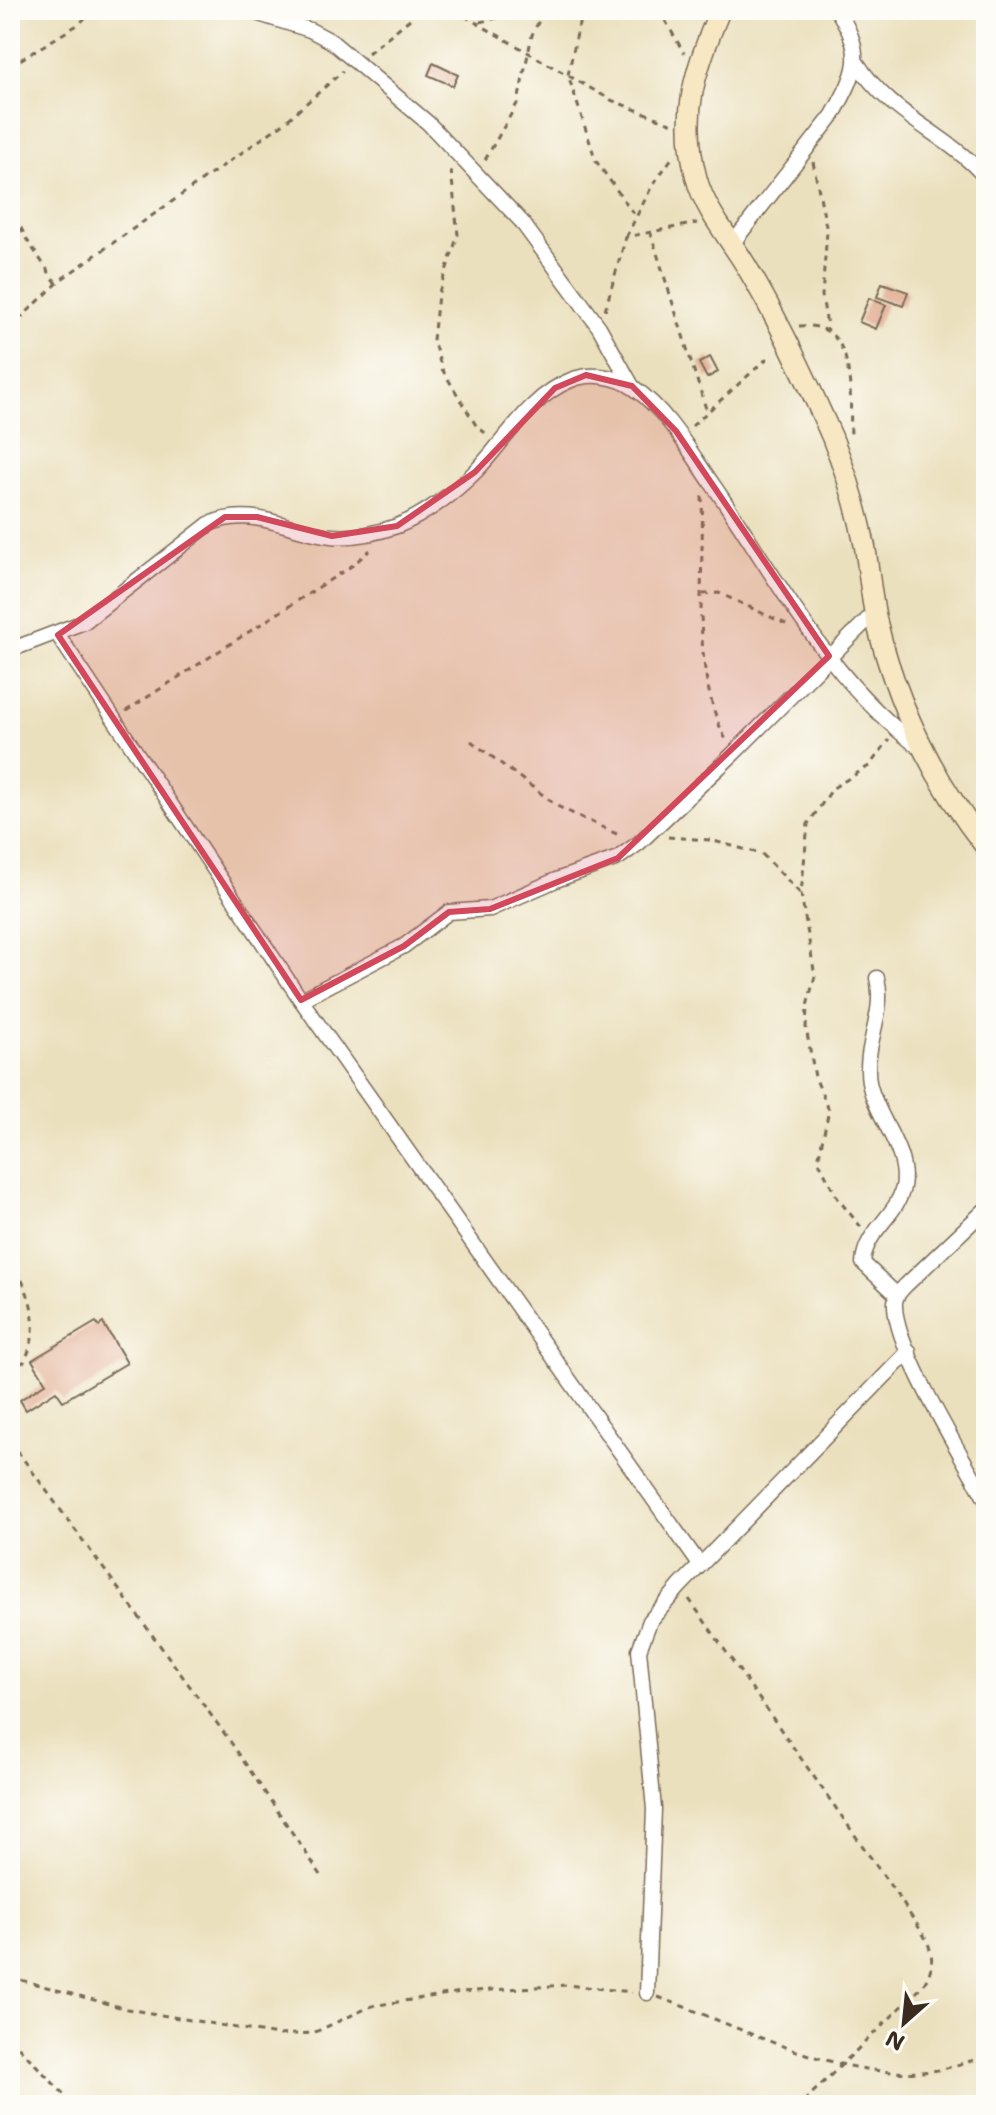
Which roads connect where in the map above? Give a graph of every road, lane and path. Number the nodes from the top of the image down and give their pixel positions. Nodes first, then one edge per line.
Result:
1 (93, 10) edge
2 (246, 10) edge
3 (421, 10) edge
4 (454, 10) edge
5 (531, 10) edge
6 (544, 10) edge
7 (582, 10) edge
8 (659, 10) edge
9 (720, 10) edge
10 (837, 10) edge
11 (479, 22) junction
12 (528, 49) junction
13 (357, 62) junction
14 (857, 63) junction
15 (10, 66) edge
16 (568, 75) junction
17 (694, 75) junction
18 (689, 132) junction
19 (447, 143) junction
20 (809, 147) junction
21 (476, 173) junction
22 (986, 178) edge
23 (10, 206) edge
24 (636, 217) junction
25 (716, 218) junction
26 (650, 231) junction
27 (626, 237) junction
28 (732, 244) junction
29 (57, 284) junction
30 (599, 327) junction
31 (10, 328) edge
32 (828, 331) junction
33 (785, 336) junction
34 (632, 386) junction
35 (707, 412) junction
36 (680, 437) junction
37 (852, 437) dead end
38 (499, 443) junction
39 (700, 466) junction
40 (375, 545) dead end
41 (703, 594) junction
42 (875, 612) junction
43 (807, 628) junction
44 (58, 635) junction
45 (10, 650) edge
46 (829, 656) junction
47 (113, 719) junction
48 (894, 730) junction
49 (471, 741) dead end
50 (923, 750) junction
51 (733, 754) junction
52 (644, 839) junction
53 (986, 847) edge
54 (801, 894) junction
55 (877, 978) dead end
56 (301, 1000) junction
57 (986, 1209) edge
58 (869, 1237) junction
59 (10, 1259) edge
60 (897, 1295) junction
61 (909, 1351) junction
62 (10, 1366) edge
63 (10, 1441) edge
64 (986, 1500) edge
65 (700, 1565) junction
66 (680, 1586) junction
67 (321, 1875) dead end
68 (10, 1984) edge
69 (647, 1993) junction
70 (10, 2038) edge
71 (986, 2058) edge
72 (844, 2063) junction
73 (74, 2105) edge
74 (800, 2105) edge

1 - 15 path
2 - 13 street
3 - 13 path
4 - 11 path
5 - 11 path
6 - 12 path
7 - 16 path
8 - 17 path
9 - 17 street
10 - 14 street
11 - 12 path
12 - 16 path
12 - 21 path
13 - 19 street
13 - 29 path
14 - 20 street
14 - 22 street
16 - 18 path
16 - 24 path
17 - 18 street
18 - 24 path
18 - 25 street
19 - 21 street
19 - 38 path
20 - 28 street
20 - 32 path
21 - 30 street
23 - 29 path
24 - 27 path
25 - 26 path
25 - 28 street
26 - 27 path
26 - 35 path
27 - 30 path
28 - 33 street
29 - 31 path
30 - 34 street
32 - 33 path
32 - 37 path
33 - 35 path
33 - 42 street
34 - 36 street
34 - 38 street
35 - 36 path
36 - 39 street
38 - 44 street
39 - 41 path
39 - 43 street
40 - 47 path
41 - 43 path
41 - 51 path
42 - 46 street
42 - 50 street
43 - 46 street
44 - 45 street
44 - 47 street
46 - 48 street
46 - 51 street
47 - 56 street
48 - 50 street
48 - 54 path
49 - 52 path
50 - 53 street
51 - 52 street
52 - 54 path
52 - 56 street
54 - 58 path
55 - 58 street
56 - 65 street
57 - 60 street
58 - 60 street
59 - 62 path
60 - 61 street
61 - 64 street
61 - 65 street
63 - 67 path
65 - 66 street
66 - 69 street
66 - 72 path
68 - 69 path
69 - 72 path
70 - 73 path
71 - 72 path
72 - 74 path

